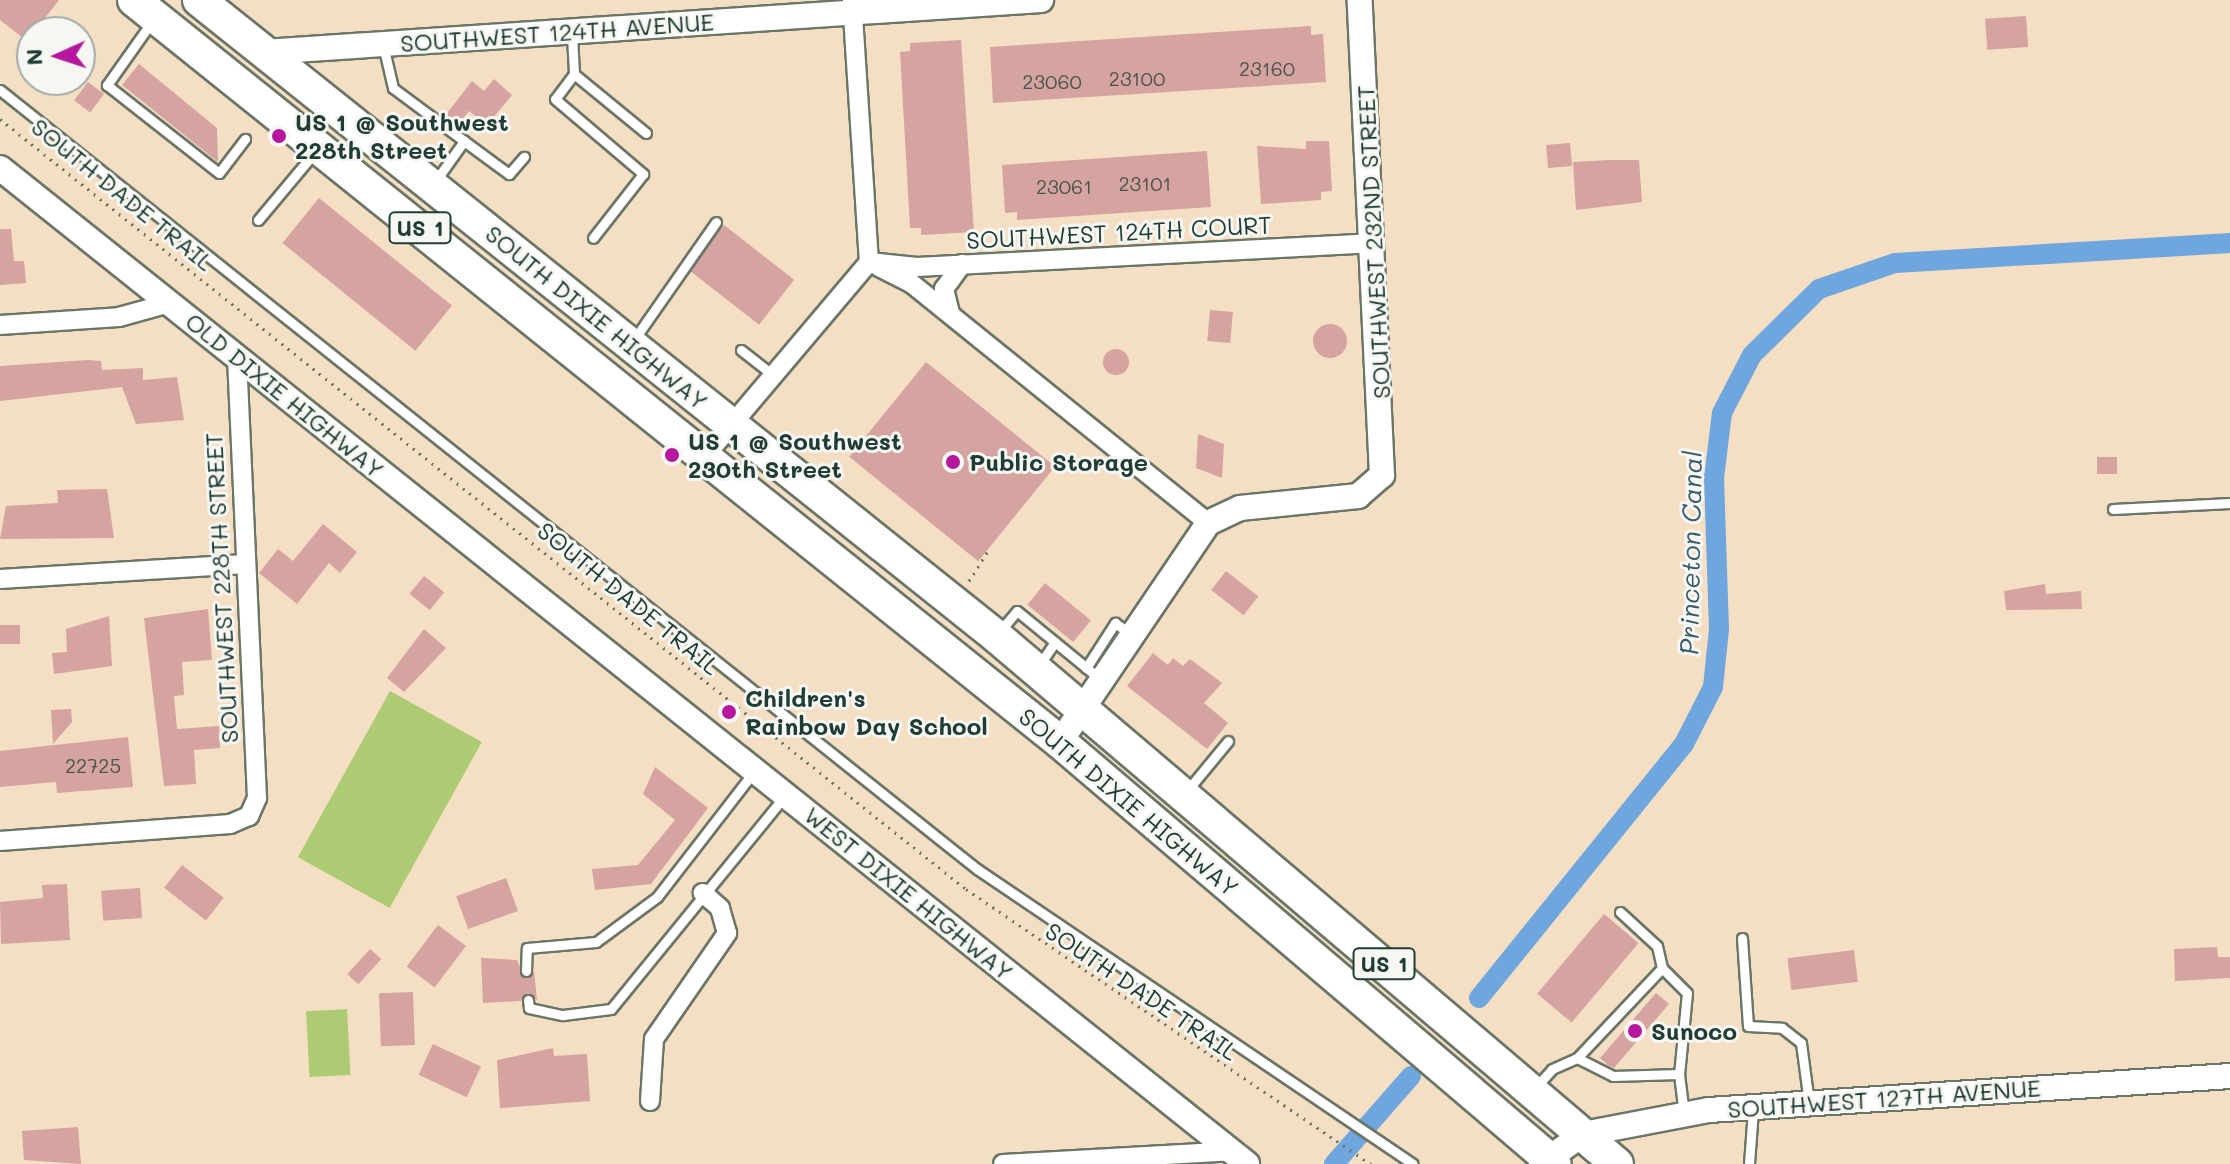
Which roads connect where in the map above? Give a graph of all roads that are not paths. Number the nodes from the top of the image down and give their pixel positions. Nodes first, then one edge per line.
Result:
1 (1041, 0) edge
2 (1360, 0) edge
3 (209, 4) edge
4 (854, 6) edge
5 (144, 9) edge
6 (572, 31) junction
7 (383, 44) junction
8 (264, 52) junction
9 (212, 63) junction
10 (574, 74) junction
11 (0, 90) edge
12 (253, 96) junction
13 (646, 133) dead end
14 (245, 139) dead end
15 (464, 141) junction
16 (319, 148) junction
17 (524, 157) dead end
18 (0, 168) edge
19 (432, 186) junction
20 (258, 220) dead end
21 (716, 222) dead end
22 (486, 229) junction
23 (593, 238) dead end
24 (1371, 243) junction
25 (869, 262) junction
26 (962, 264) junction
27 (170, 303) junction
28 (950, 313) junction
29 (0, 325) edge
30 (631, 344) junction
31 (741, 350) dead end
32 (237, 355) junction
33 (774, 375) junction
34 (732, 425) junction
35 (706, 455) junction
36 (2230, 503) edge
37 (2113, 509) dead end
38 (1208, 523) junction
39 (242, 564) junction
40 (0, 579) edge
41 (569, 623) joint
42 (996, 636) junction
43 (1055, 642) junction
44 (1036, 670) junction
45 (1094, 675) junction
46 (1083, 709) junction
47 (1228, 741) dead end
48 (1060, 742) junction
49 (755, 770) junction
50 (786, 795) junction
51 (1184, 795) junction
52 (0, 841) edge
53 (703, 893) junction
54 (1620, 912) dead end
55 (1742, 938) dead end
56 (1321, 965) junction
57 (1662, 968) junction
58 (526, 971) dead end
59 (528, 1000) dead end
60 (1577, 1058) junction
61 (1679, 1074) junction
62 (2230, 1076) edge
63 (1533, 1091) junction
64 (650, 1101) dead end
65 (1809, 1103) junction
66 (1753, 1107) junction
67 (1684, 1114) junction
68 (1585, 1149) edge
69 (1240, 1158) edge
70 (1548, 1162) edge
71 (1043, 1163) edge
72 (1003, 1164) edge
73 (1413, 1164) edge
74 (1617, 1164) edge
75 (1749, 1164) edge

1 - 4 street, SOUTHWEST 124TH AVENUE
2 - 24 street, SOUTHWEST 232ND STREET
3 - 8 highway, SOUTH DIXIE HIGHWAY / US 1
3 - 9 highway
4 - 6 street, SOUTHWEST 124TH AVENUE
4 - 25 street
5 - 9 highway, SOUTH DIXIE HIGHWAY / US 1
5 - 14 lane
6 - 7 street, SOUTHWEST 124TH AVENUE
6 - 10 lane
7 - 8 street, SOUTHWEST 124TH AVENUE
7 - 15 lane
8 - 19 highway, SOUTH DIXIE HIGHWAY / US 1
9 - 12 highway, SOUTH DIXIE HIGHWAY / US 1
10 - 13 lane
10 - 23 lane
11 - 73 lane
12 - 16 highway, SOUTH DIXIE HIGHWAY / US 1
12 - 22 highway
15 - 17 lane
15 - 19 lane
16 - 20 lane
16 - 35 highway, SOUTH DIXIE HIGHWAY / US 1
18 - 27 street, OLD DIXIE HIGHWAY
19 - 22 highway, SOUTH DIXIE HIGHWAY / US 1
21 - 30 lane
22 - 30 highway, SOUTH DIXIE HIGHWAY / US 1
24 - 26 street, SOUTHWEST 124TH COURT
24 - 38 street, SOUTHWEST 232ND STREET
25 - 26 street, SOUTHWEST 124TH COURT
25 - 28 street
25 - 33 street
26 - 28 street
27 - 29 street
27 - 32 street, OLD DIXIE HIGHWAY
28 - 38 street
30 - 34 highway, SOUTH DIXIE HIGHWAY / US 1
31 - 33 lane
32 - 39 street, SOUTHWEST 228TH STREET
32 - 41 street, OLD DIXIE HIGHWAY
33 - 34 street
34 - 35 street
34 - 42 highway, SOUTH DIXIE HIGHWAY / US 1
35 - 48 highway, SOUTH DIXIE HIGHWAY / US 1
36 - 37 lane
38 - 45 street
39 - 40 street
39 - 52 street, SOUTHWEST 228TH STREET
41 - 49 street, WEST DIXIE HIGHWAY
42 - 43 lane
42 - 44 highway, SOUTH DIXIE HIGHWAY / US 1
43 - 44 lane
43 - 45 lane
44 - 46 highway, SOUTH DIXIE HIGHWAY / US 1
45 - 46 street
46 - 48 street
46 - 51 highway, SOUTH DIXIE HIGHWAY / US 1
47 - 51 lane
48 - 56 highway, SOUTH DIXIE HIGHWAY / US 1
49 - 50 street, WEST DIXIE HIGHWAY
49 - 58 lane
50 - 53 lane
50 - 69 street, WEST DIXIE HIGHWAY
51 - 63 highway, SOUTH DIXIE HIGHWAY / US 1
53 - 59 lane
53 - 64 street
54 - 57 lane
55 - 65 lane
56 - 68 highway
56 - 70 highway, SOUTH DIXIE HIGHWAY / US 1
57 - 60 lane
57 - 61 lane
60 - 61 lane
60 - 63 lane
61 - 67 lane
62 - 65 street, SOUTHWEST 127TH AVENUE
63 - 68 highway, SOUTH DIXIE HIGHWAY / US 1
65 - 66 street, SOUTHWEST 127TH AVENUE
66 - 67 street, SOUTHWEST 127TH AVENUE
66 - 75 lane
67 - 68 street, SOUTHWEST 127TH AVENUE
68 - 70 highway
68 - 74 highway, SOUTH DIXIE HIGHWAY / US 1
69 - 71 street
71 - 72 street

